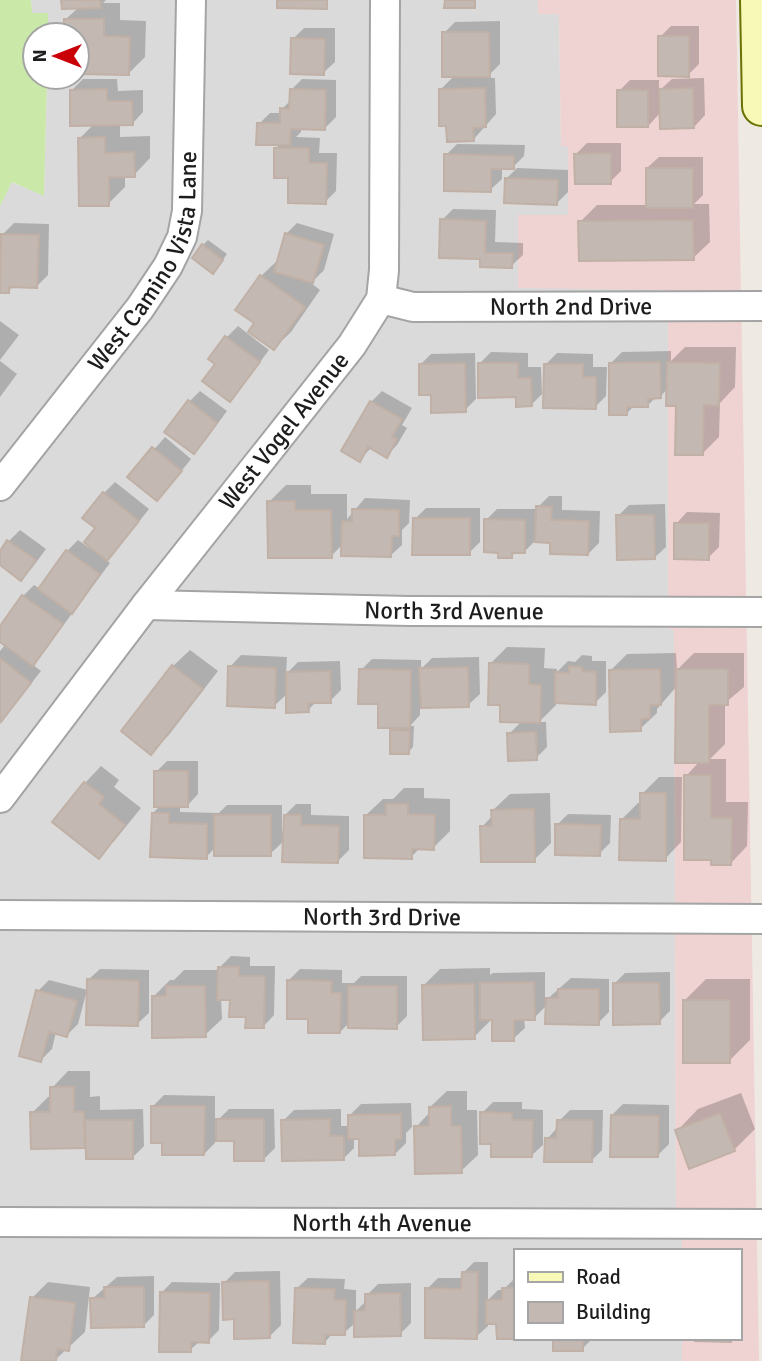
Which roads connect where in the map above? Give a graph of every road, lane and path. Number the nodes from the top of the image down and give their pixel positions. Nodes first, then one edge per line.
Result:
1 (191, 0) edge
2 (385, 0) edge
3 (760, 0) edge
4 (762, 106) edge
5 (381, 299) junction
6 (762, 306) edge
7 (0, 486) edge
8 (146, 605) junction
9 (762, 612) edge
10 (0, 798) edge
11 (0, 915) edge
12 (762, 919) edge
13 (0, 1222) edge
14 (762, 1224) edge

1 - 7 street, West Camino Vista Lane
2 - 5 street, West Vogel Avenue
3 - 4 street
5 - 6 street, North 2nd Drive
5 - 8 street, West Vogel Avenue
8 - 9 street, North 3rd Avenue
8 - 10 street, West Vogel Avenue
11 - 12 street, North 3rd Drive
13 - 14 street, North 4th Avenue

